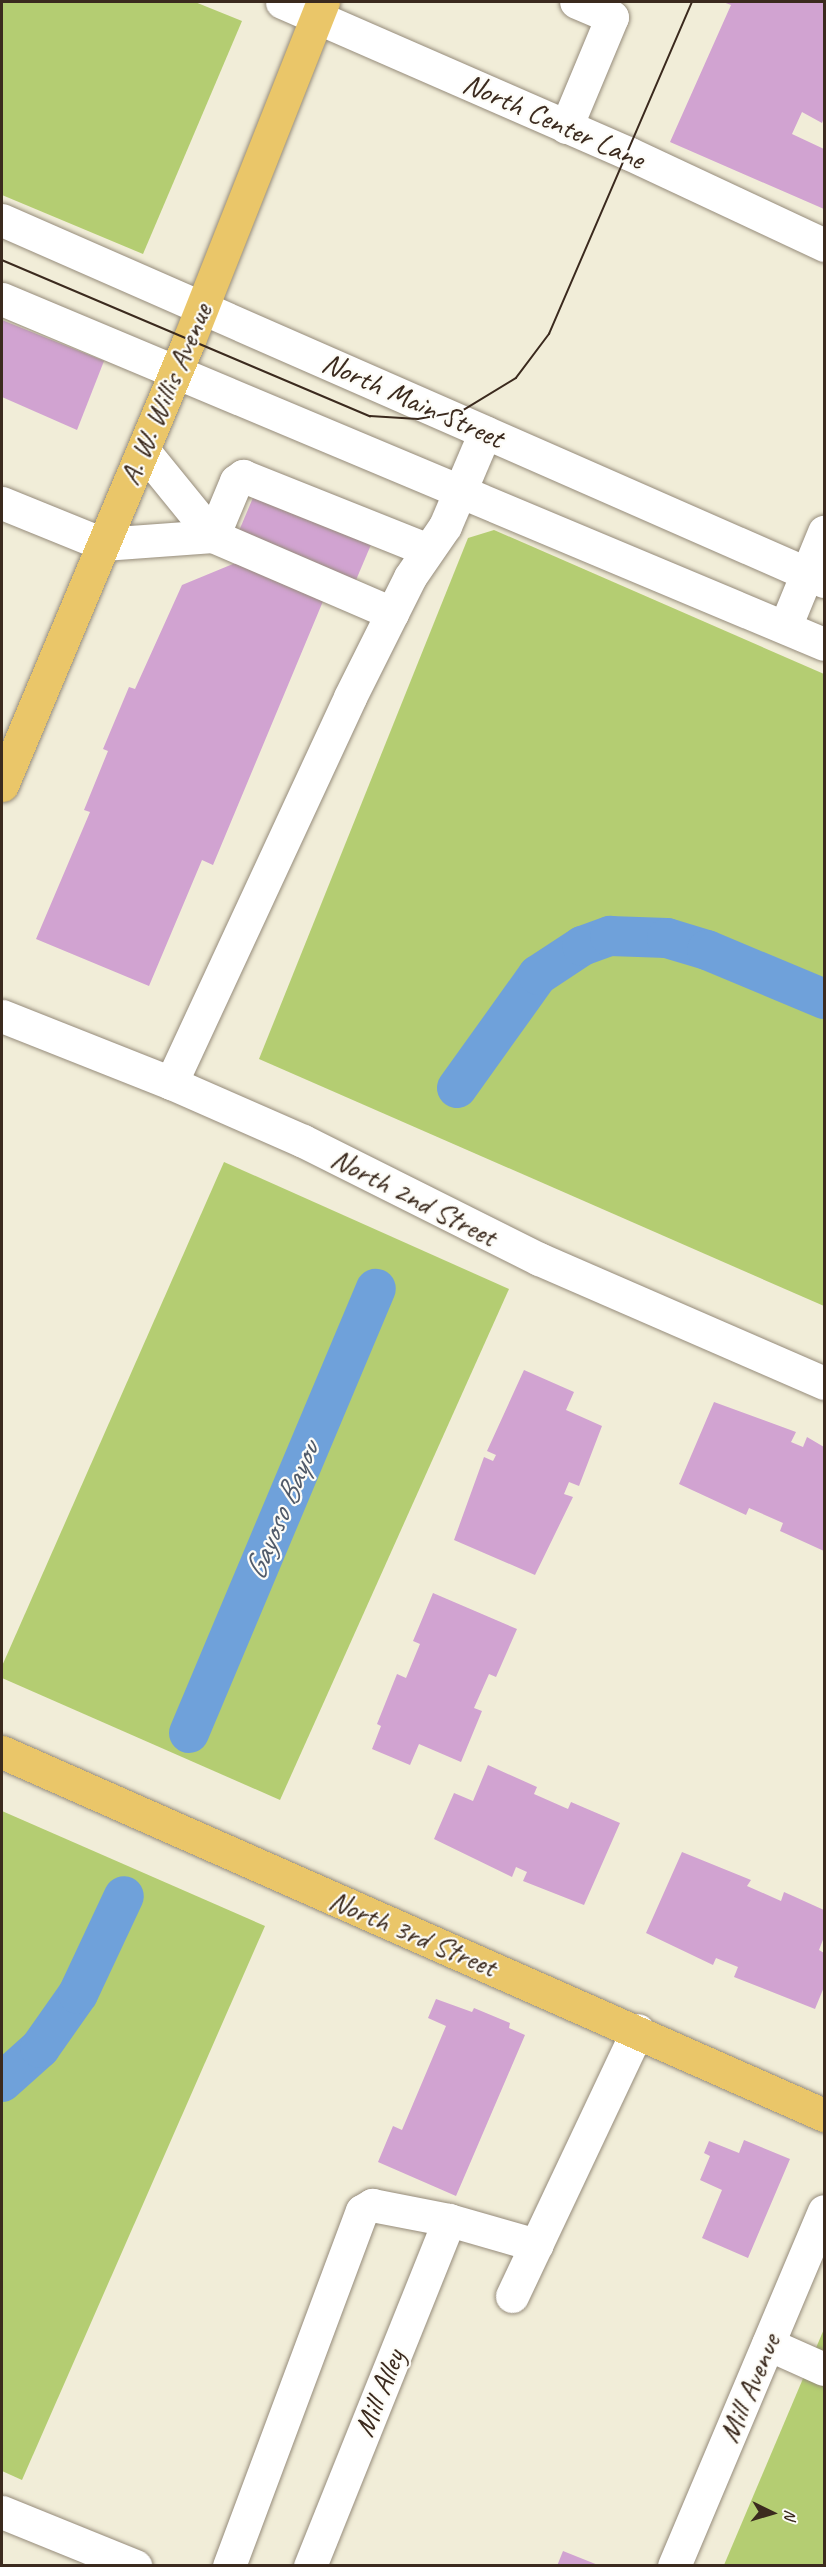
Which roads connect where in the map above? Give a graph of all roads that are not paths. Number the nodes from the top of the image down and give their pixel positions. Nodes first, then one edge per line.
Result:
1 (282, 2) edge
2 (576, 2) edge
3 (320, 9) edge
4 (614, 9) edge
5 (566, 127) junction
6 (2, 220) edge
7 (825, 245) edge
8 (2, 299) edge
9 (202, 308) junction
10 (176, 371) junction
11 (485, 432) junction
12 (143, 450) junction
13 (460, 491) junction
14 (2, 503) edge
15 (825, 531) edge
16 (213, 536) junction
17 (103, 544) junction
18 (428, 550) junction
19 (816, 577) edge
20 (392, 613) junction
21 (785, 627) junction
22 (825, 644) edge
23 (4, 773) edge
24 (2, 1016) edge
25 (171, 1083) junction
26 (825, 1383) edge
27 (2, 1752) edge
28 (638, 2030) junction
29 (825, 2115) edge
30 (825, 2211) edge
31 (449, 2220) junction
32 (536, 2245) junction
33 (512, 2296) dead end
34 (768, 2344) junction
35 (825, 2369) edge
36 (2, 2512) edge
37 (135, 2565) edge
38 (229, 2565) edge
39 (310, 2565) edge
40 (674, 2565) edge

1 - 3 street, North Center Lane
2 - 4 street
3 - 5 street, North Center Lane
3 - 9 main road, A. W. Willis Avenue
4 - 5 street
5 - 7 street, North Center Lane
6 - 9 street, North Main Street
8 - 10 street
9 - 10 main road, A. W. Willis Avenue
9 - 11 street, North Main Street
10 - 12 main road, A. W. Willis Avenue
10 - 13 street
11 - 13 street
11 - 19 street, North Main Street
12 - 16 street
12 - 17 main road, A. W. Willis Avenue
13 - 18 street
13 - 21 street
14 - 17 street
15 - 19 street
16 - 17 street
16 - 18 street
16 - 20 street
17 - 23 main road, A. W. Willis Avenue
18 - 20 street
19 - 21 street
20 - 25 street
21 - 22 street
24 - 25 street, North 2nd Street
25 - 26 street, North 2nd Street
27 - 28 main road, North 3rd Street
28 - 29 main road, North 3rd Street
28 - 32 street
30 - 34 street, Mill Avenue
31 - 32 street
31 - 38 street
31 - 39 street, Mill Alley
32 - 33 street
34 - 35 street
34 - 40 street, Mill Avenue
36 - 37 street

